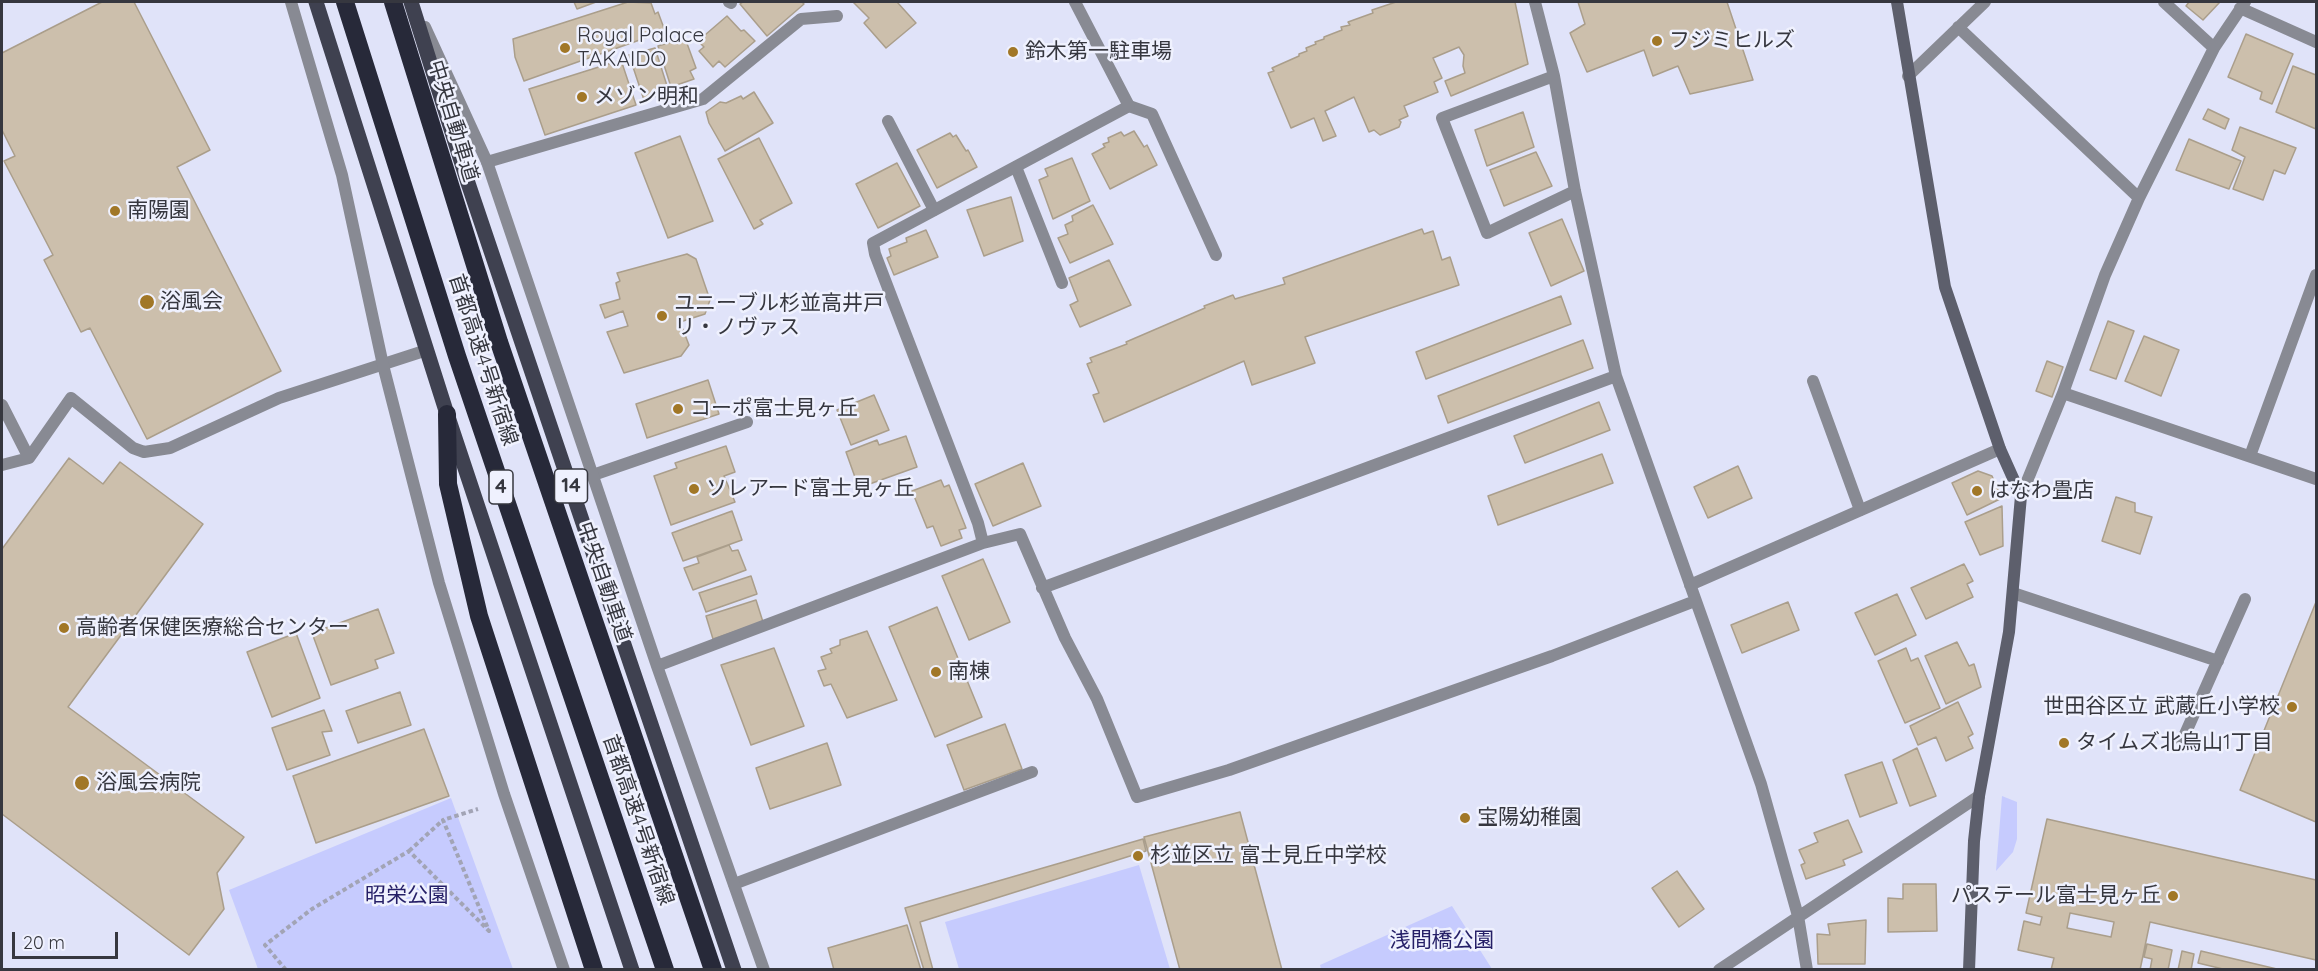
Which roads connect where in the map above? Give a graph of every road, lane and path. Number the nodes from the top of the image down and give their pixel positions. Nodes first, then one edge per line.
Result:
1 (291, 2) edge
2 (316, 2) edge
3 (345, 2) edge
4 (393, 2) edge
5 (412, 2) edge
6 (1076, 2) edge
7 (1535, 2) edge
8 (1897, 2) edge
9 (1984, 2) edge
10 (2164, 2) edge
11 (2242, 5) edge
12 (837, 16) dead end
13 (1958, 27) junction
14 (2316, 42) edge
15 (2214, 48) junction
16 (1554, 76) junction
17 (1908, 76) junction
18 (1129, 106) junction
19 (888, 121) dead end
20 (487, 162) junction
21 (1016, 167) junction
22 (1575, 191) junction
23 (2139, 198) junction
24 (934, 210) junction
25 (1216, 255) dead end
26 (2316, 274) edge
27 (1062, 283) dead end
28 (427, 350) junction
29 (383, 365) junction
30 (1616, 376) junction
31 (1813, 381) dead end
32 (2063, 393) junction
33 (2, 405) edge
34 (447, 414) junction
35 (747, 422) dead end
36 (2001, 449) junction
37 (2250, 456) junction
38 (29, 458) junction
39 (2, 465) edge
40 (593, 476) junction
41 (2316, 479) edge
42 (2021, 496) junction
43 (1860, 510) junction
44 (983, 543) junction
45 (1690, 585) junction
46 (1042, 588) junction
47 (2013, 593) junction
48 (2245, 599) dead end
49 (1695, 601) junction
50 (2218, 661) junction
51 (657, 666) junction
52 (2182, 741) dead end
53 (1032, 772) dead end
54 (1979, 796) junction
55 (478, 809) dead end
56 (443, 820) junction
57 (410, 851) junction
58 (734, 884) junction
59 (1798, 916) junction
60 (286, 969) edge
61 (564, 969) edge
62 (594, 969) edge
63 (632, 969) edge
64 (665, 969) edge
65 (713, 969) edge
66 (734, 969) edge
67 (764, 969) edge
68 (1719, 969) edge
69 (1807, 969) edge
70 (1969, 969) edge

1 - 29 street
2 - 28 main road
3 - 64 highway, 首都高速4号新宿線 / 4
4 - 65 highway, 中央自動車道
5 - 20 street
5 - 66 main road, 14
6 - 18 street
7 - 16 street
8 - 17 street
9 - 13 street
10 - 15 street
11 - 14 street
11 - 15 street
12 - 20 street
13 - 17 street
13 - 23 street
15 - 23 street
16 - 22 street
16 - 22 street
17 - 36 street
18 - 21 street
18 - 25 street
19 - 24 street
20 - 40 street
21 - 24 street
21 - 27 street
22 - 30 street
23 - 32 street
24 - 44 street
26 - 37 street
28 - 29 street
28 - 34 main road
29 - 38 street
29 - 61 street
30 - 45 street
30 - 46 street
31 - 43 street
32 - 37 street
32 - 42 street
33 - 38 street
34 - 62 highway
34 - 63 main road
35 - 40 street
36 - 42 street
36 - 43 street
37 - 41 street
38 - 39 street
40 - 51 street
42 - 47 street
43 - 45 street
44 - 46 street
44 - 51 street
45 - 49 street
46 - 49 street
47 - 50 street
47 - 54 street
48 - 50 street
49 - 59 street
50 - 52 street
51 - 58 street
53 - 58 street
54 - 59 street
54 - 70 street
55 - 56 path
56 - 57 path
56 - 57 path
57 - 60 path
58 - 67 street
59 - 68 street
59 - 69 street

